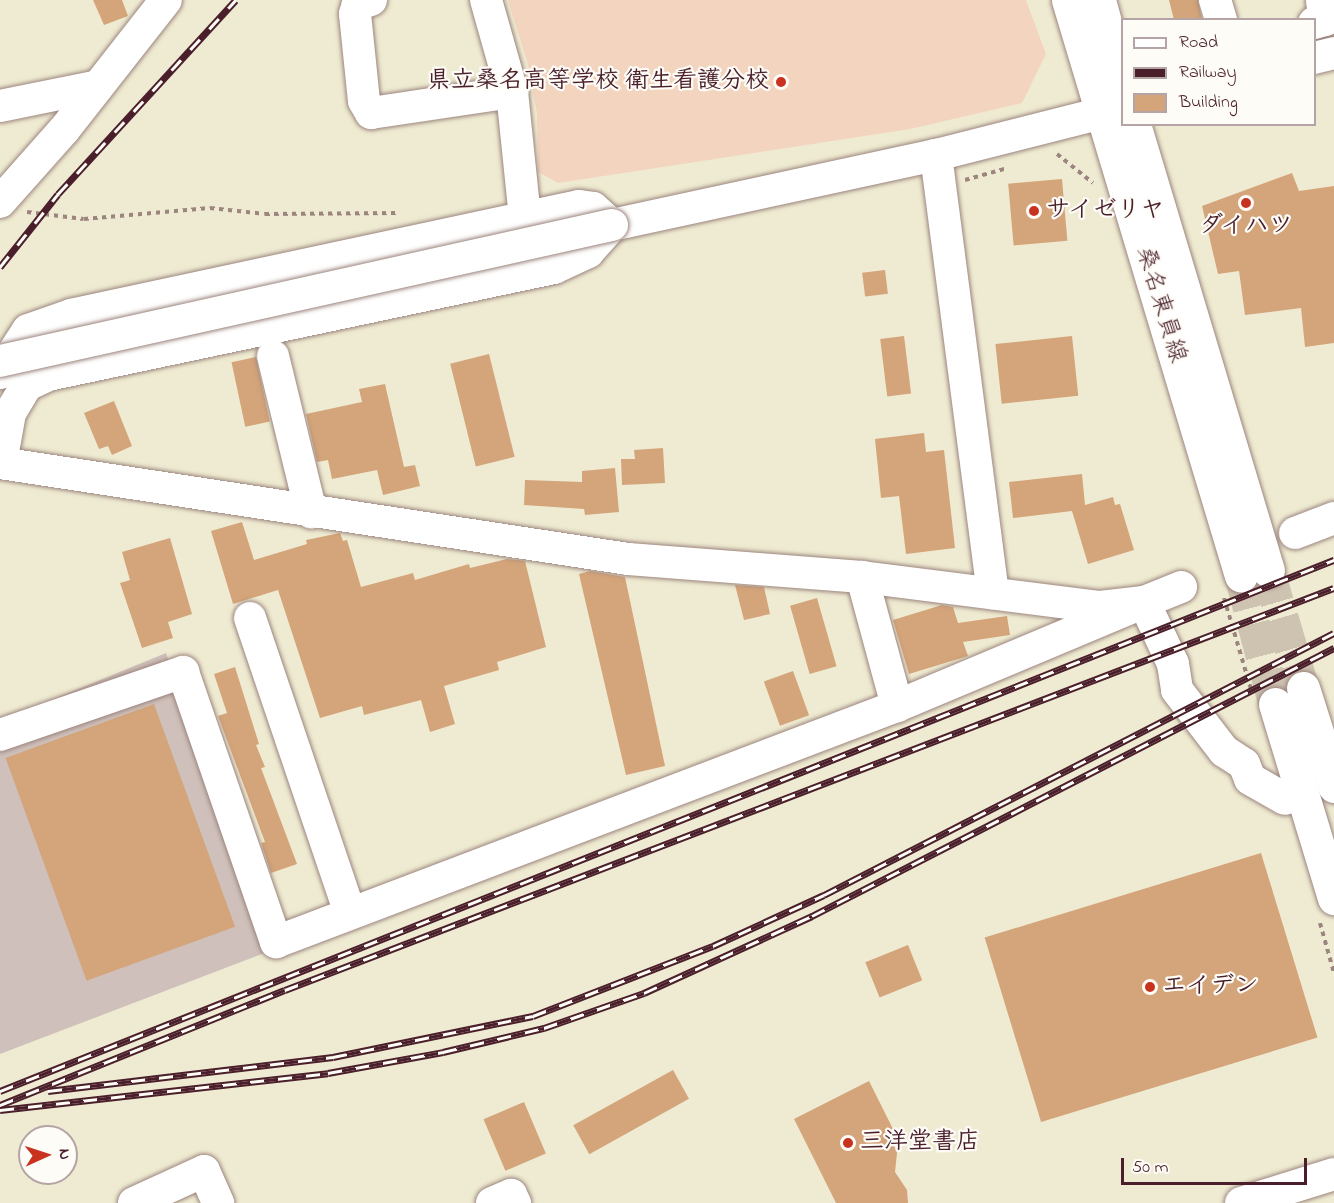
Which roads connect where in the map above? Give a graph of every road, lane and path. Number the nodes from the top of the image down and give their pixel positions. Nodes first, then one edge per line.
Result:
1 (166, 0) edge
2 (371, 0) edge
3 (486, 0) edge
4 (1068, 0) edge
5 (1099, 0) edge
6 (1215, 0) edge
7 (1322, 0) edge
8 (1220, 18) edge
9 (1316, 22) edge
10 (1334, 53) edge
11 (1316, 58) edge
12 (1121, 80) edge
13 (99, 86) junction
14 (512, 92) junction
15 (0, 106) edge
16 (1111, 111) edge
17 (1134, 126) edge
18 (936, 155) junction
19 (1050, 156) dead end
20 (1007, 168) dead end
21 (964, 181) dead end
22 (1101, 190) dead end
23 (10, 206) edge
24 (409, 212) dead end
25 (525, 218) junction
26 (612, 225) junction
27 (273, 356) dead end
28 (0, 361) edge
29 (0, 373) edge
30 (0, 463) edge
31 (311, 512) junction
32 (1334, 519) edge
33 (1295, 533) dead end
34 (862, 577) junction
35 (1244, 580) junction
36 (1181, 587) dead end
37 (993, 593) junction
38 (1144, 602) junction
39 (250, 618) dead end
40 (1304, 688) tunnel mouth
41 (1264, 700) joint
42 (897, 706) junction
43 (0, 735) edge
44 (1334, 786) edge
45 (1285, 799) dead end
46 (1326, 909) edge
47 (350, 913) junction
48 (1334, 974) edge
49 (1334, 1174) edge
50 (134, 1203) edge
51 (218, 1203) edge
52 (492, 1203) edge
53 (515, 1203) edge
54 (1241, 1203) edge

1 - 13 street
2 - 14 street
3 - 14 street
4 - 16 main road, 桑名東員線
5 - 12 main road
6 - 8 street
7 - 9 street
10 - 11 street
13 - 15 street
13 - 23 street
14 - 25 street
16 - 18 street
16 - 35 main road, 桑名東員線
17 - 35 main road, 桑名東員線
18 - 26 street
18 - 37 street
19 - 22 path
20 - 21 path
23 - 24 path
25 - 26 street
25 - 29 street
26 - 28 street, bridge
26 - 30 street
27 - 31 street
30 - 31 street
31 - 34 street
32 - 33 street
34 - 37 street
34 - 42 street
35 - 41 path
36 - 38 street
37 - 38 street
38 - 42 street
38 - 45 street
39 - 47 street
40 - 44 main road
41 - 46 main road
42 - 47 street
43 - 47 street
46 - 48 path
49 - 54 street
50 - 51 street
52 - 53 street

